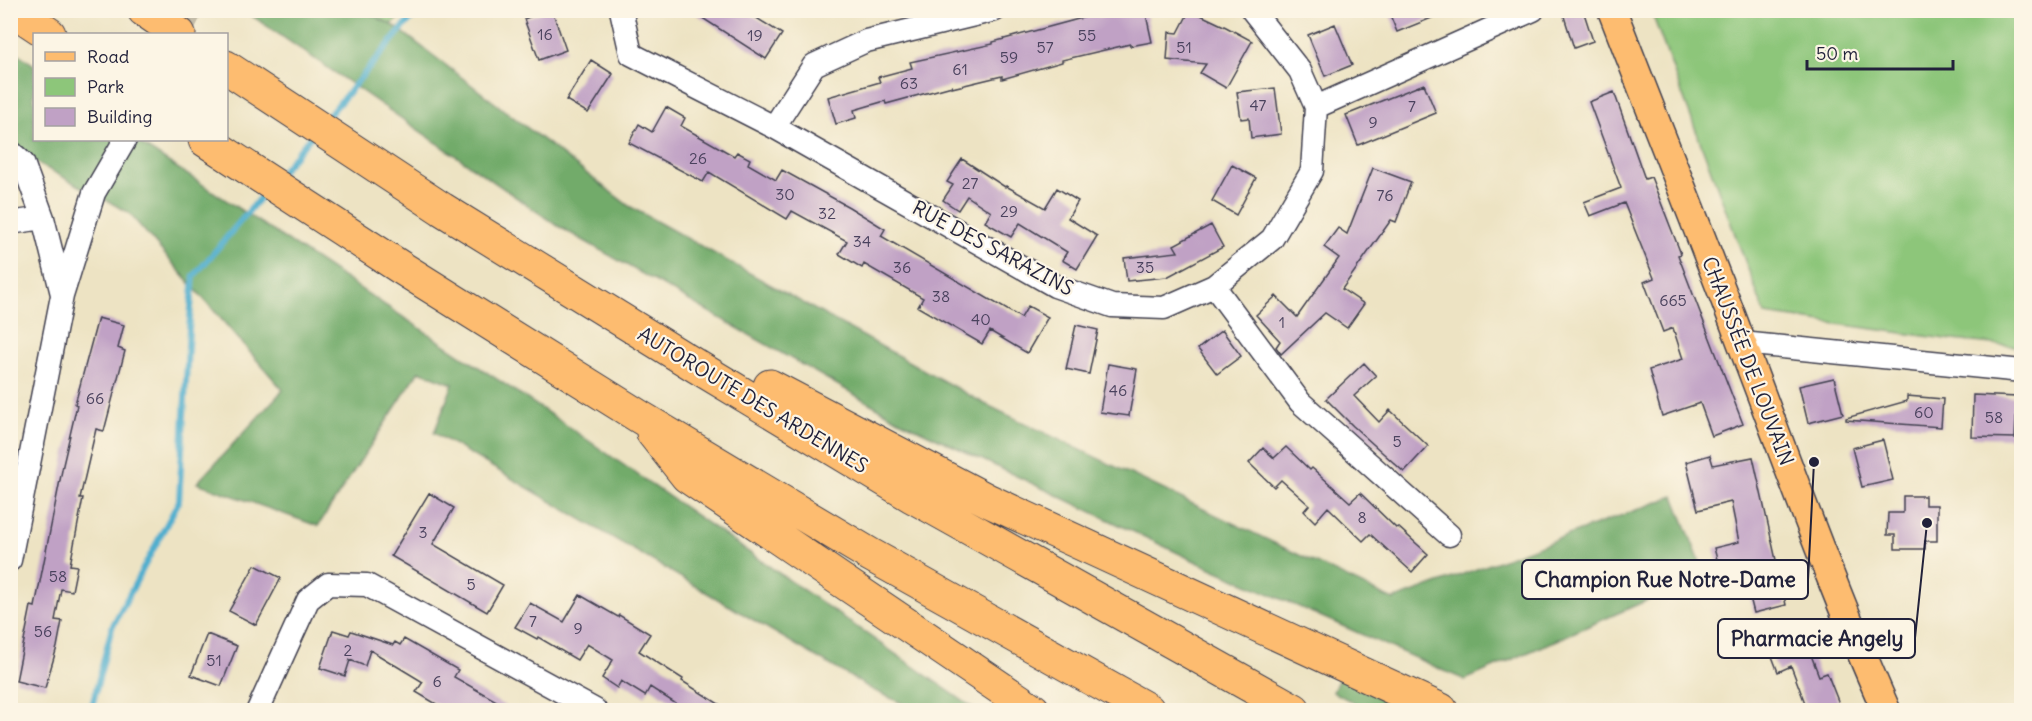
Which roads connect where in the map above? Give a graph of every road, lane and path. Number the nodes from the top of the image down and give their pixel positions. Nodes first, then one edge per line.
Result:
1 (14, 10) edge
2 (144, 10) edge
3 (621, 10) edge
4 (995, 10) edge
5 (1252, 10) edge
6 (1533, 10) edge
7 (1612, 10) edge
8 (48, 33) edge
9 (178, 33) edge
10 (228, 68) edge
11 (1316, 107) junction
12 (774, 127) junction
13 (124, 141) edge
14 (207, 141) edge
15 (10, 151) edge
16 (43, 218) junction
17 (10, 224) edge
18 (1214, 286) junction
19 (62, 296) junction
20 (1742, 344) junction
21 (696, 366) junction
22 (2022, 370) edge
23 (640, 417) junction
24 (1449, 535) dead end
25 (10, 560) edge
26 (258, 711) edge
27 (595, 711) edge
28 (1033, 711) edge
29 (1148, 711) edge
30 (1294, 711) edge
31 (1441, 711) edge
32 (1886, 711) edge

1 - 8 highway
2 - 9 highway
3 - 12 street, RUE DES SARAZINS
4 - 12 street
5 - 11 street, RUE DES SARAZINS
6 - 11 street
7 - 20 main road, CHAUSSÉE DE LOUVAIN
10 - 21 highway, AUTOROUTE DES ARDENNES
11 - 18 street, RUE DES SARAZINS
12 - 18 street, RUE DES SARAZINS
13 - 19 street
14 - 23 highway
15 - 16 street
16 - 17 street
16 - 19 street
18 - 24 street
19 - 25 street
20 - 22 street
20 - 32 main road, CHAUSSÉE DE LOUVAIN
21 - 30 highway, AUTOROUTE DES ARDENNES
21 - 31 highway
23 - 28 highway
23 - 29 highway
26 - 27 street

